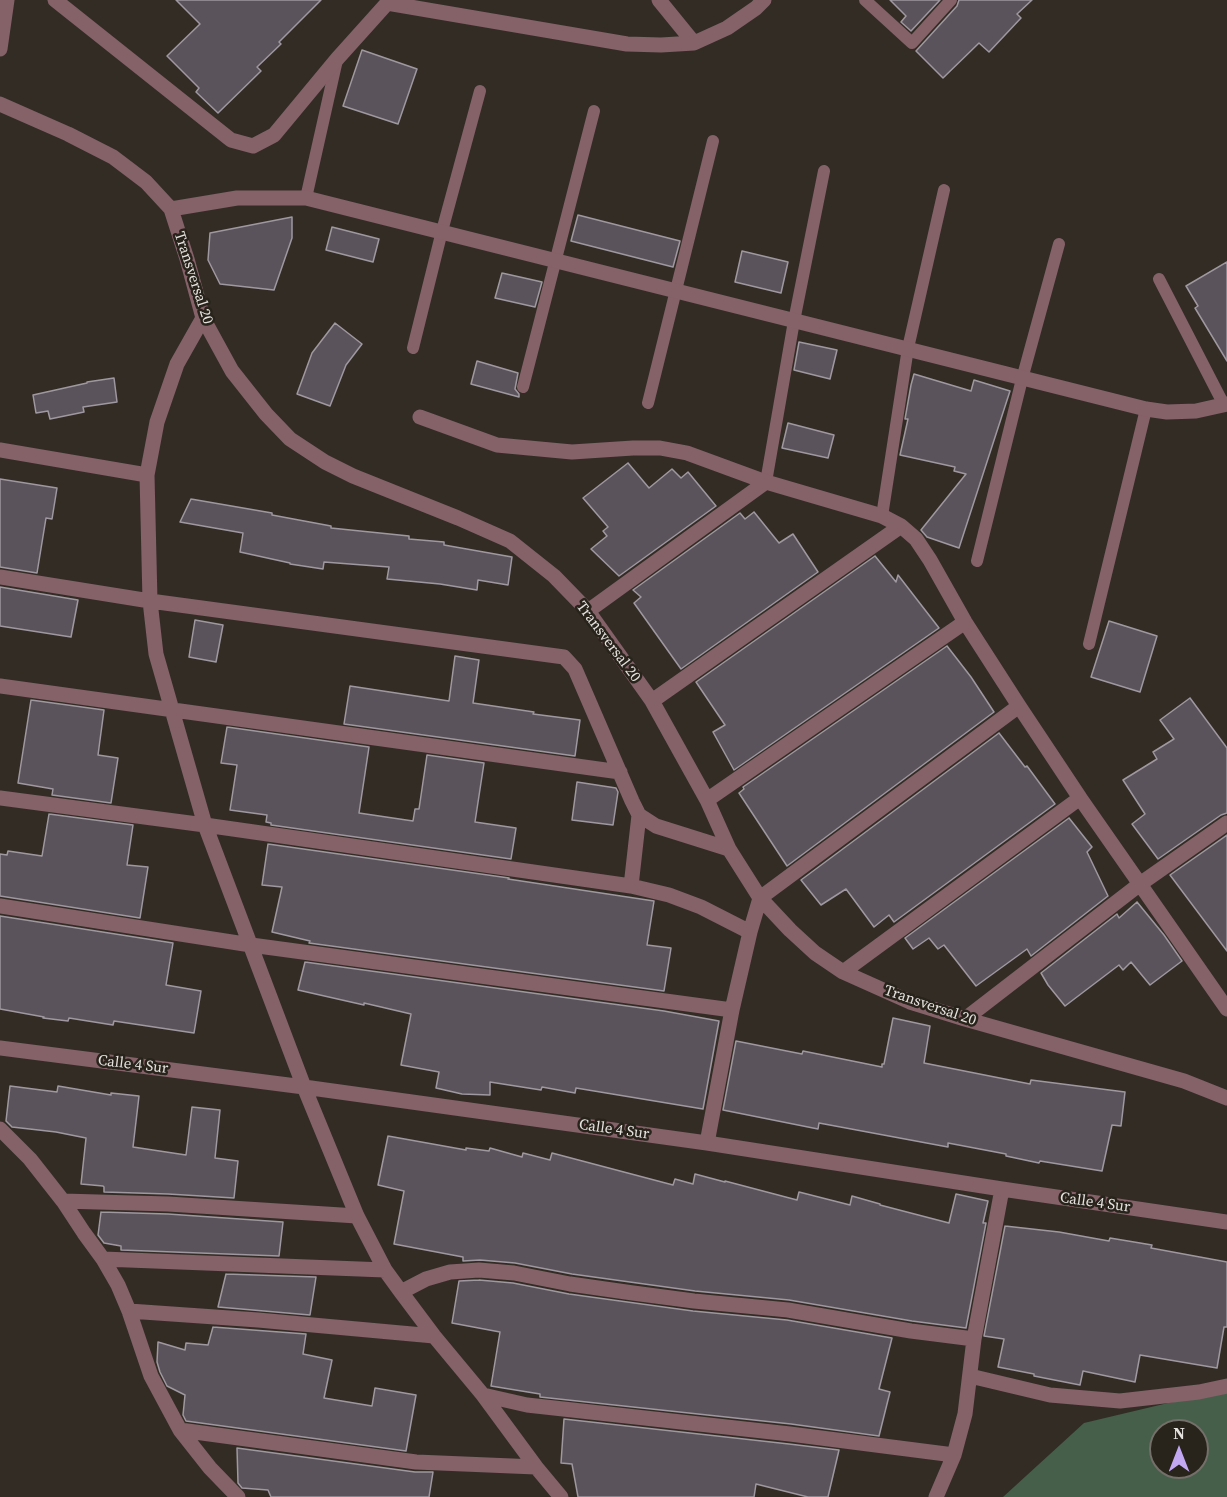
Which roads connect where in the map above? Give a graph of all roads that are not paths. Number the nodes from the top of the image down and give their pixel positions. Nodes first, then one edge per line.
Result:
1 (7, 0) edge
2 (55, 0) edge
3 (659, 0) edge
4 (764, 0) edge
5 (865, 0) edge
6 (951, 0) edge
7 (388, 1) edge
8 (694, 43) junction
9 (0, 49) edge
10 (337, 59) junction
11 (480, 91) dead end
12 (0, 104) edge
13 (594, 111) dead end
14 (713, 141) dead end
15 (824, 171) dead end
16 (944, 190) dead end
17 (306, 198) junction
18 (171, 210) junction
19 (442, 231) junction
20 (1059, 244) dead end
21 (555, 260) junction
22 (1159, 279) dead end
23 (676, 291) junction
24 (203, 318) junction
25 (794, 321) junction
26 (413, 348) dead end
27 (908, 348) junction
28 (1022, 379) junction
29 (523, 387) dead end
30 (648, 403) dead end
31 (1226, 405) edge
32 (1146, 409) junction
33 (420, 417) dead end
34 (0, 450) edge
35 (147, 475) junction
36 (766, 482) junction
37 (882, 516) junction
38 (901, 526) junction
39 (977, 561) dead end
40 (0, 577) edge
41 (150, 601) junction
42 (588, 611) junction
43 (965, 622) junction
44 (1089, 644) dead end
45 (0, 686) edge
46 (652, 701) junction
47 (1020, 706) junction
48 (172, 710) junction
49 (620, 772) junction
50 (0, 798) edge
51 (1080, 798) junction
52 (707, 801) junction
53 (639, 815) junction
54 (1227, 823) edge
55 (205, 825) junction
56 (729, 849) junction
57 (1140, 884) junction
58 (631, 886) junction
59 (760, 898) junction
60 (0, 906) edge
61 (750, 932) junction
62 (250, 945) junction
63 (843, 972) junction
64 (1227, 1009) edge
65 (732, 1010) junction
66 (965, 1019) junction
67 (0, 1048) edge
68 (304, 1087) junction
69 (1227, 1098) edge
70 (0, 1129) edge
71 (707, 1143) junction
72 (1002, 1189) junction
73 (63, 1201) junction
74 (357, 1216) junction
75 (1227, 1222) edge
76 (103, 1259) junction
77 (385, 1270) junction
78 (401, 1292) junction
79 (129, 1311) junction
80 (434, 1336) junction
81 (974, 1339) junction
82 (970, 1376) junction
83 (1227, 1386) edge
84 (483, 1395) junction
85 (180, 1430) junction
86 (954, 1455) junction
87 (536, 1467) junction
88 (238, 1497) edge
89 (561, 1497) edge
90 (936, 1497) edge

1 - 9 street
2 - 10 street
3 - 8 street
4 - 8 street
5 - 6 lane
7 - 8 street
7 - 10 street
10 - 17 lane
11 - 19 lane
12 - 18 street, Transversal 20
13 - 21 lane
14 - 23 lane
15 - 25 lane
16 - 27 lane
17 - 18 street
17 - 19 street
18 - 24 street, Transversal 20
19 - 21 street
19 - 26 lane
20 - 28 lane
21 - 23 street
21 - 29 lane
22 - 31 lane
23 - 25 street
23 - 30 lane
24 - 35 street
24 - 42 street, Transversal 20
25 - 27 street
25 - 36 lane
27 - 28 street
27 - 37 lane
28 - 32 street
28 - 39 lane
31 - 32 street
32 - 44 lane
33 - 36 street
34 - 35 street
35 - 41 street
36 - 37 street
36 - 42 street
37 - 38 street
38 - 43 street
38 - 46 street
40 - 41 street
41 - 48 street
41 - 49 street
42 - 46 street, Transversal 20
43 - 47 street
43 - 52 street
45 - 48 street
46 - 52 street, Transversal 20
47 - 51 street
47 - 59 street
48 - 49 street
48 - 55 street
49 - 53 street
50 - 55 street
51 - 57 street
51 - 63 street
52 - 56 street, Transversal 20
53 - 56 street
53 - 58 street
54 - 57 street
55 - 58 street
55 - 62 street
56 - 59 street, Transversal 20
57 - 64 street
57 - 66 street
58 - 61 street
59 - 61 street
59 - 63 street, Transversal 20
60 - 62 street
61 - 65 street
62 - 65 street
62 - 68 street
63 - 66 street, Transversal 20
65 - 71 street
66 - 69 street, Transversal 20
67 - 68 street, Calle 4 Sur
68 - 71 street, Calle 4 Sur
68 - 74 street
70 - 73 street
71 - 72 street, Calle 4 Sur
72 - 75 street, Calle 4 Sur
72 - 81 street
73 - 74 street
73 - 76 street
74 - 77 street
76 - 77 street
76 - 79 street
77 - 78 street
78 - 80 street
78 - 81 street
79 - 80 street
79 - 85 street
80 - 84 street
81 - 82 street
82 - 83 street
82 - 86 street
84 - 86 street
84 - 87 street
85 - 87 street
85 - 88 street
86 - 90 street
87 - 89 street

